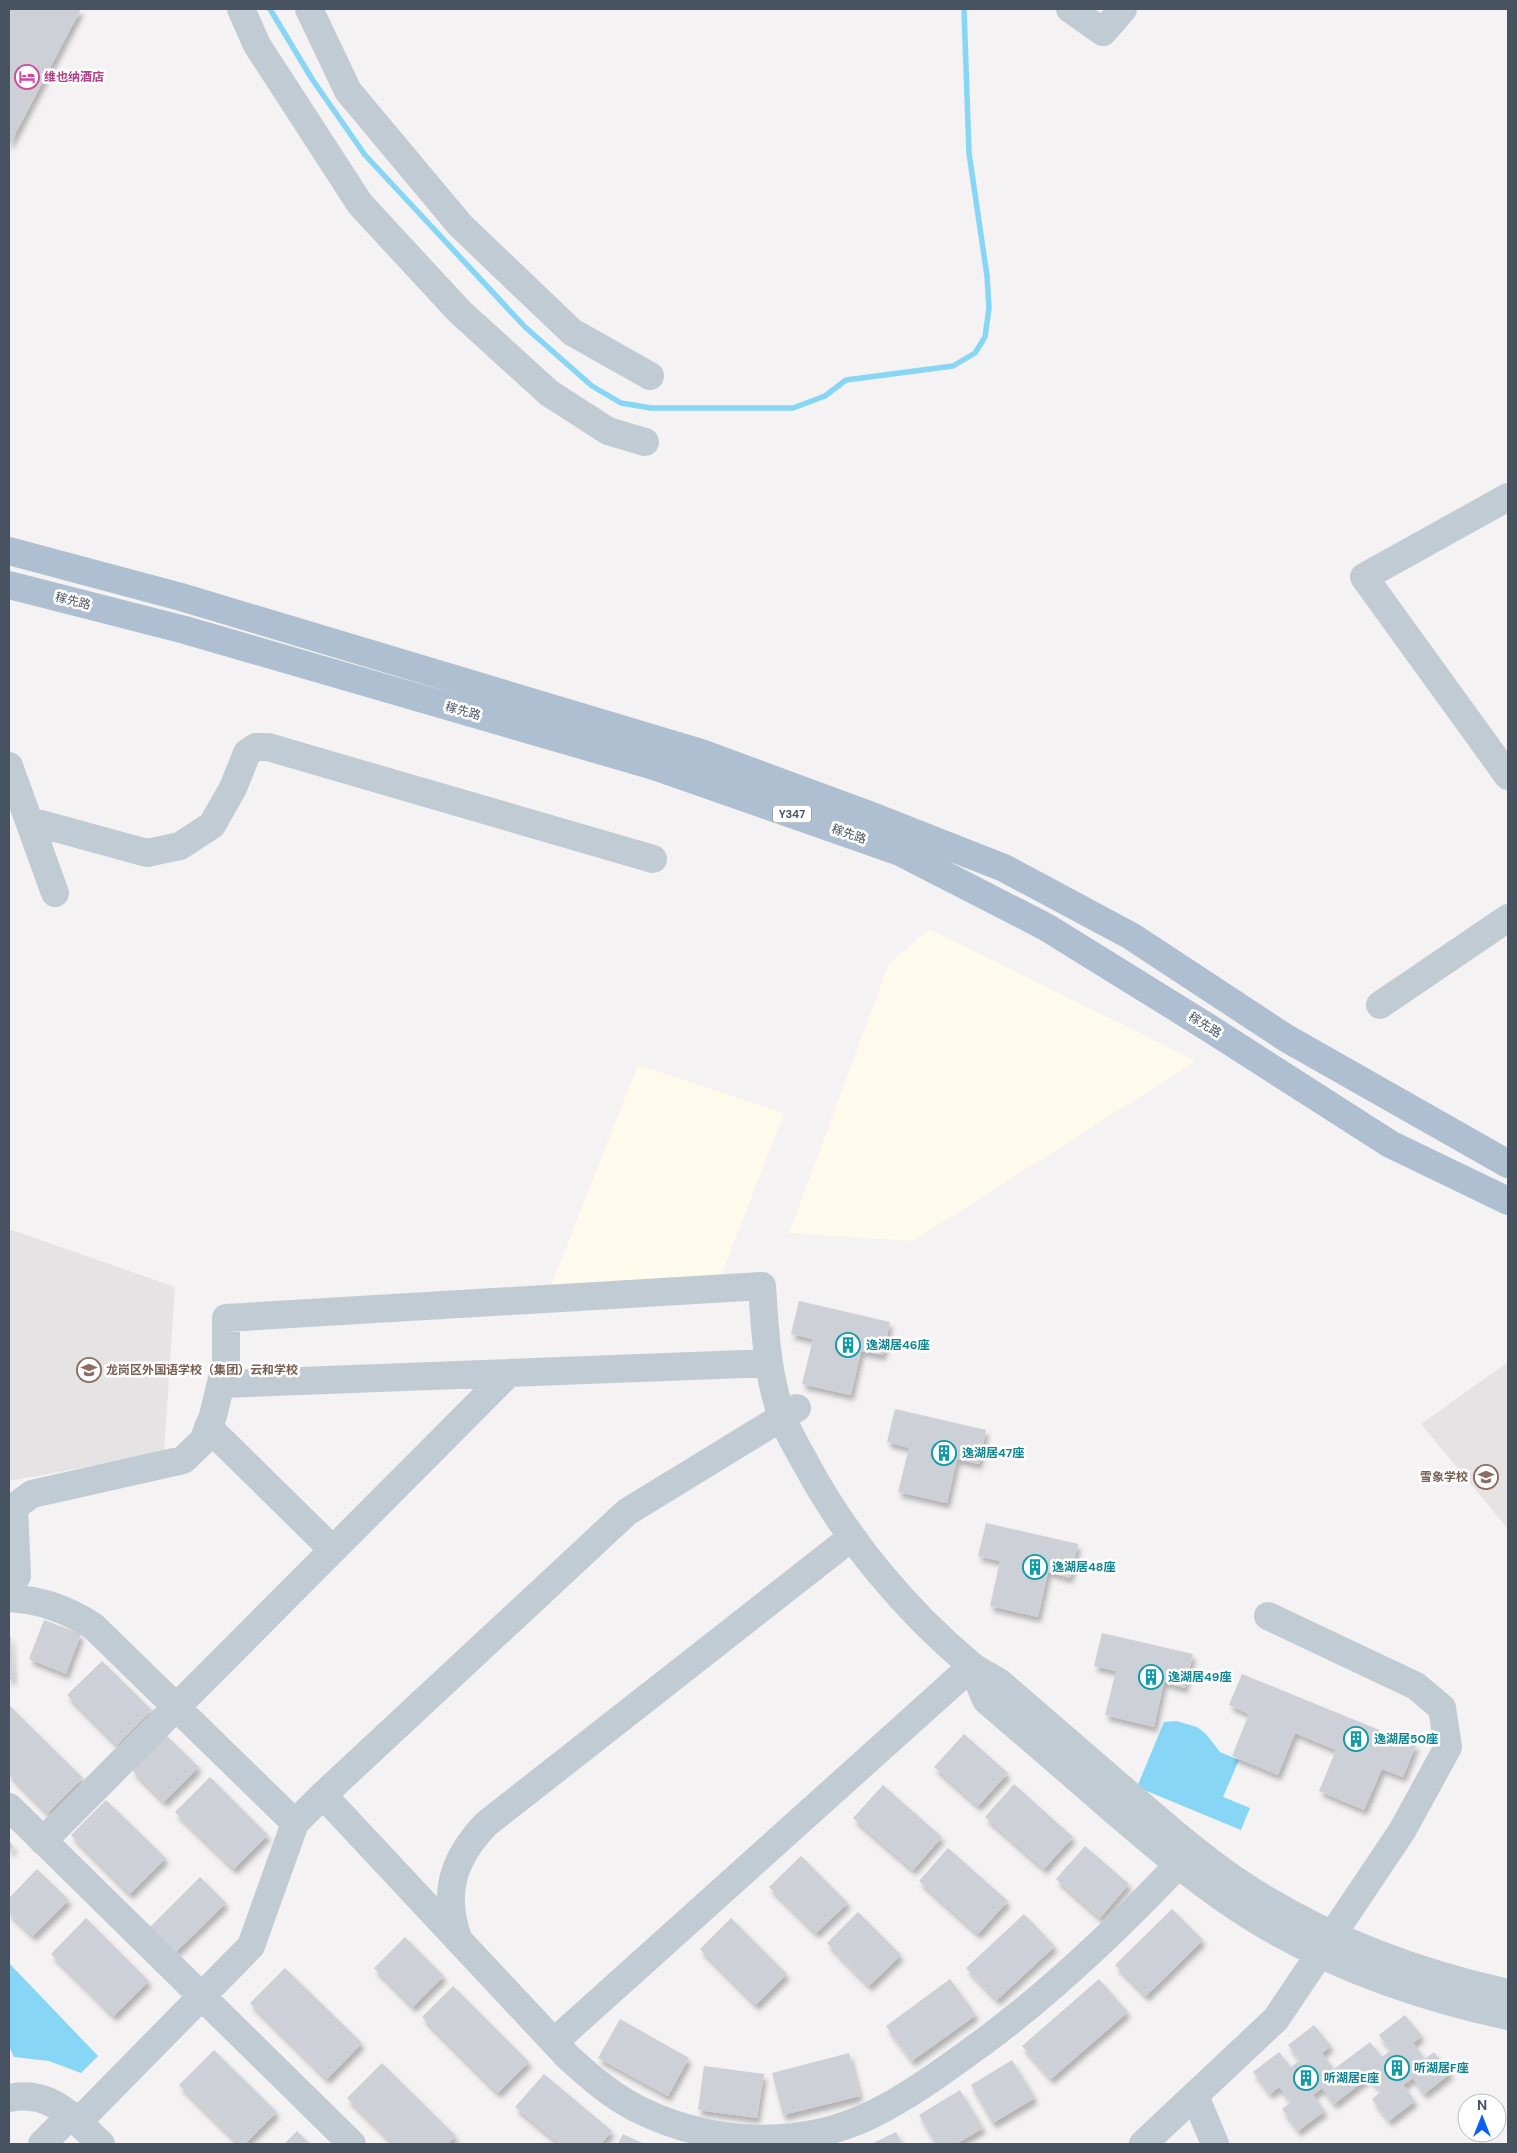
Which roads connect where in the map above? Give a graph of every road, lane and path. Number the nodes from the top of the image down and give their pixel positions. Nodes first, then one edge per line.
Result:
1 (241, 9) edge
2 (308, 9) edge
3 (1070, 9) edge
4 (1123, 9) edge
5 (650, 376) dead end
6 (645, 442) dead end
7 (1508, 497) edge
8 (9, 551) edge
9 (9, 585) edge
10 (9, 766) edge
11 (1508, 776) edge
12 (30, 820) junction
13 (653, 859) dead end
14 (55, 893) dead end
15 (1508, 918) edge
16 (1380, 1004) dead end
17 (1508, 1164) edge
18 (1508, 1201) edge
19 (768, 1363) junction
20 (509, 1373) junction
21 (221, 1384) junction
22 (790, 1412) junction
23 (208, 1427) junction
24 (852, 1537) junction
25 (333, 1550) junction
26 (9, 1583) edge
27 (9, 1598) edge
28 (1268, 1616) dead end
29 (972, 1666) junction
30 (177, 1707) junction
31 (323, 1795) junction
32 (9, 1807) edge
33 (295, 1823) junction
34 (43, 1841) junction
35 (1186, 1857) junction
36 (458, 1940) junction
37 (1326, 1944) junction
38 (1508, 1993) edge
39 (200, 1997) junction
40 (1508, 2016) edge
41 (554, 2042) junction
42 (1194, 2096) junction
43 (9, 2098) edge
44 (74, 2118) junction
45 (42, 2144) edge
46 (101, 2144) edge
47 (352, 2144) edge
48 (1142, 2144) edge
49 (1215, 2144) edge

1 - 6 street
2 - 5 street
3 - 4 street
7 - 11 street
8 - 17 main road, 稼先路 / Y347
9 - 18 main road, 稼先路 / Y347
10 - 12 street
12 - 13 street
12 - 14 street
15 - 16 street
19 - 20 street
19 - 21 street
19 - 22 street
20 - 21 street
20 - 25 street
21 - 23 street
22 - 24 street
22 - 31 street
23 - 25 street
23 - 26 street
24 - 29 street
24 - 36 street
25 - 30 street
27 - 30 street
28 - 37 street
29 - 35 street
29 - 41 street
30 - 33 street
30 - 34 street
31 - 33 street
31 - 36 street
32 - 34 street
33 - 39 street
34 - 39 street
35 - 37 street
35 - 41 street
36 - 41 street
37 - 38 street
37 - 40 street
37 - 42 street
39 - 44 street
39 - 47 street
42 - 48 street
42 - 49 street
43 - 44 street
44 - 45 street
44 - 46 street

